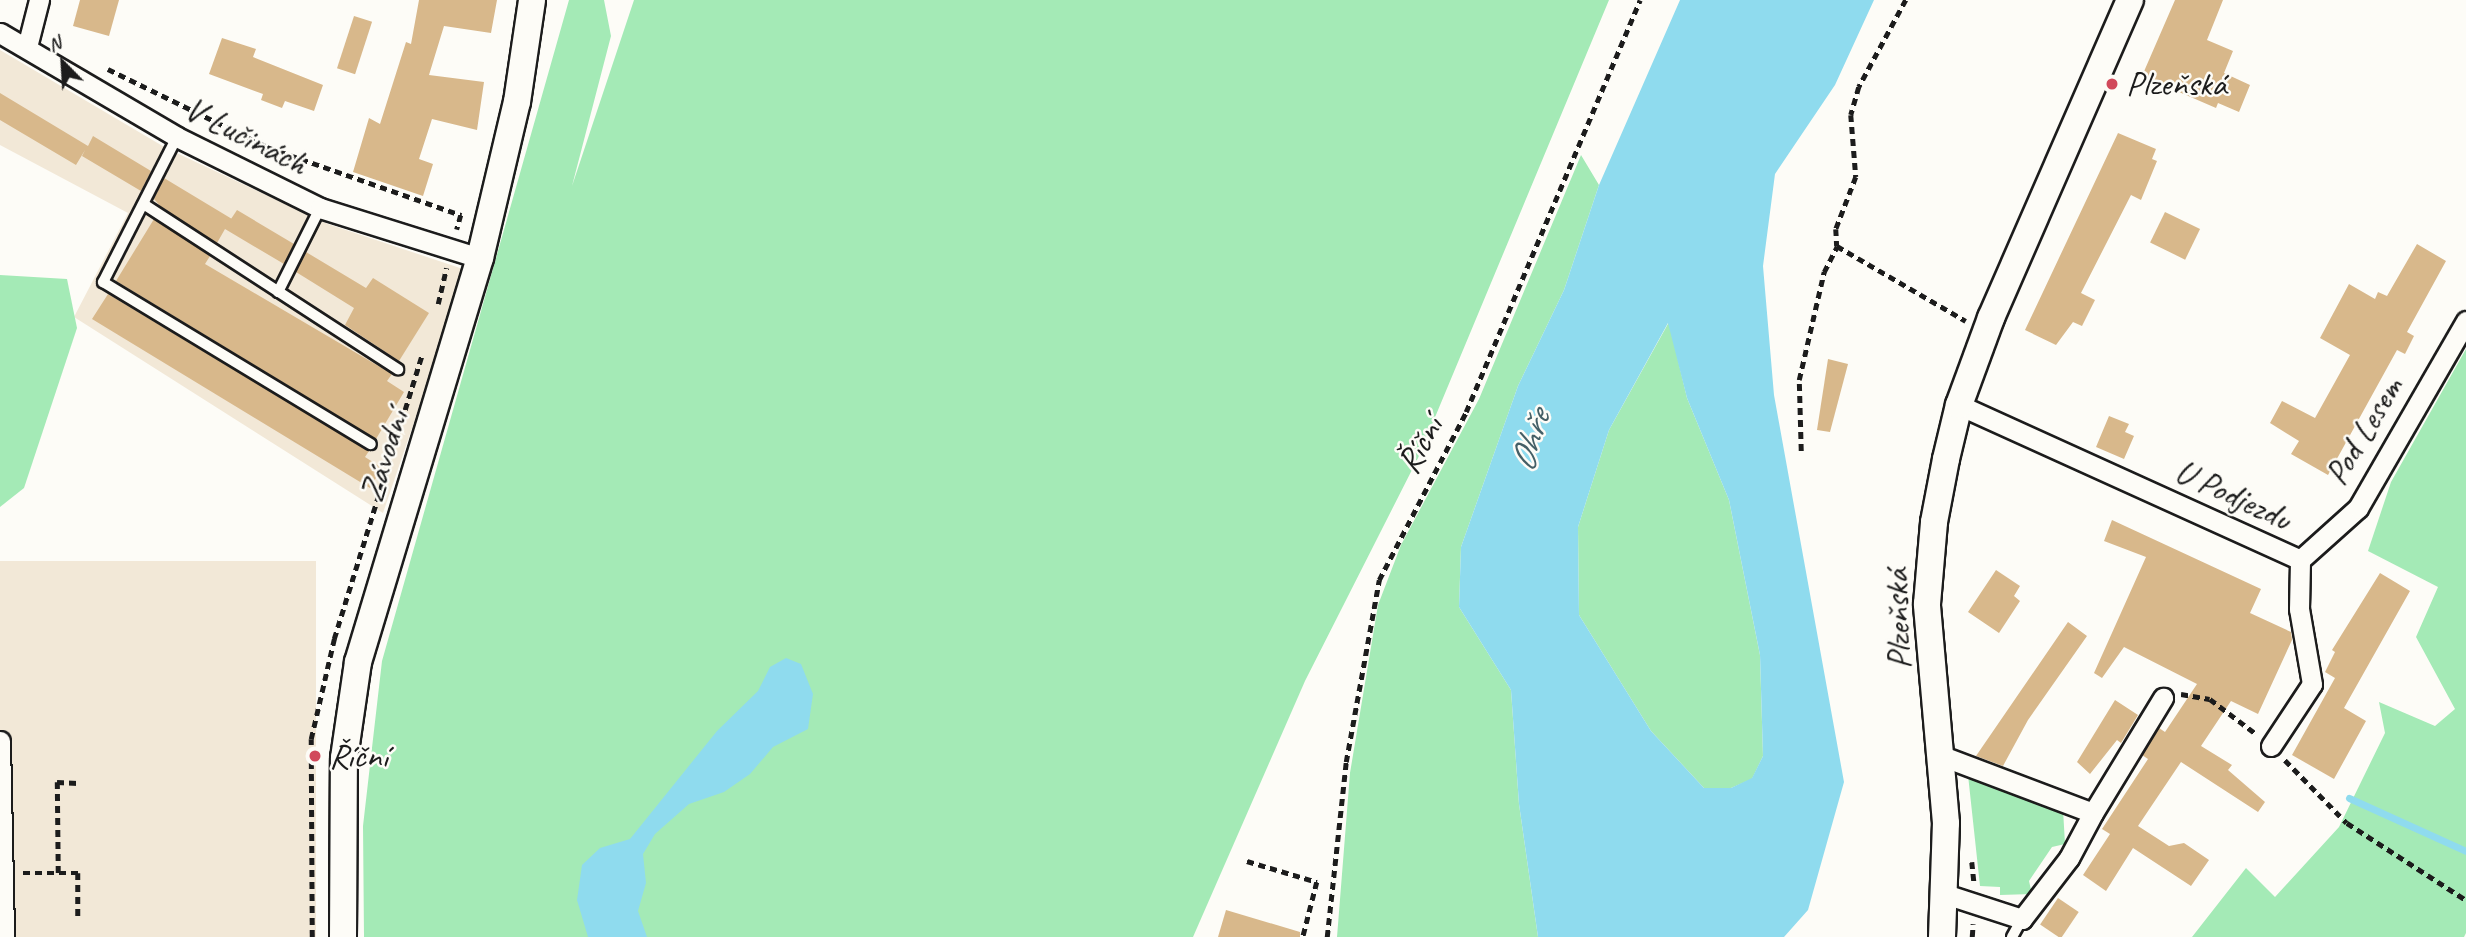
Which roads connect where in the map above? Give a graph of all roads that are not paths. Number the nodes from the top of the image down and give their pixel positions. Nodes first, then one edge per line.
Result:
1 (39, 0) edge
2 (532, 0) edge
3 (2130, 0) edge
4 (0, 33) edge
5 (27, 47) junction
6 (177, 137) junction
7 (145, 205) junction
8 (320, 208) junction
9 (480, 258) junction
10 (278, 292) junction
11 (2466, 321) edge
12 (398, 369) dead end
13 (1959, 405) junction
14 (371, 444) dead end
15 (2300, 561) junction
16 (2163, 698) road end
17 (0, 741) edge
18 (2271, 746) road end
19 (1942, 756) junction
20 (2093, 813) junction
21 (1945, 894) junction
22 (2022, 919) junction
23 (4, 937) edge
24 (344, 937) edge
25 (1942, 937) edge
26 (2012, 937) edge

1 - 5 street
2 - 9 street, Závodní
3 - 13 street, Plzeňská
4 - 5 street, V Lučinách
5 - 6 street, V Lučinách
6 - 7 lane
6 - 8 street, V Lučinách
7 - 10 lane
7 - 14 lane
8 - 9 street, V Lučinách
8 - 10 lane
9 - 24 street, Závodní
10 - 12 lane
11 - 15 street, Pod Lesem
13 - 15 street, U Podjezdu
13 - 19 street, Plzeňská
15 - 18 street, U Podjezdu
16 - 20 street
17 - 23 street
19 - 20 street
19 - 21 street, Plzeňská
20 - 22 street
21 - 22 street
21 - 25 street, Plzeňská
22 - 26 lane

